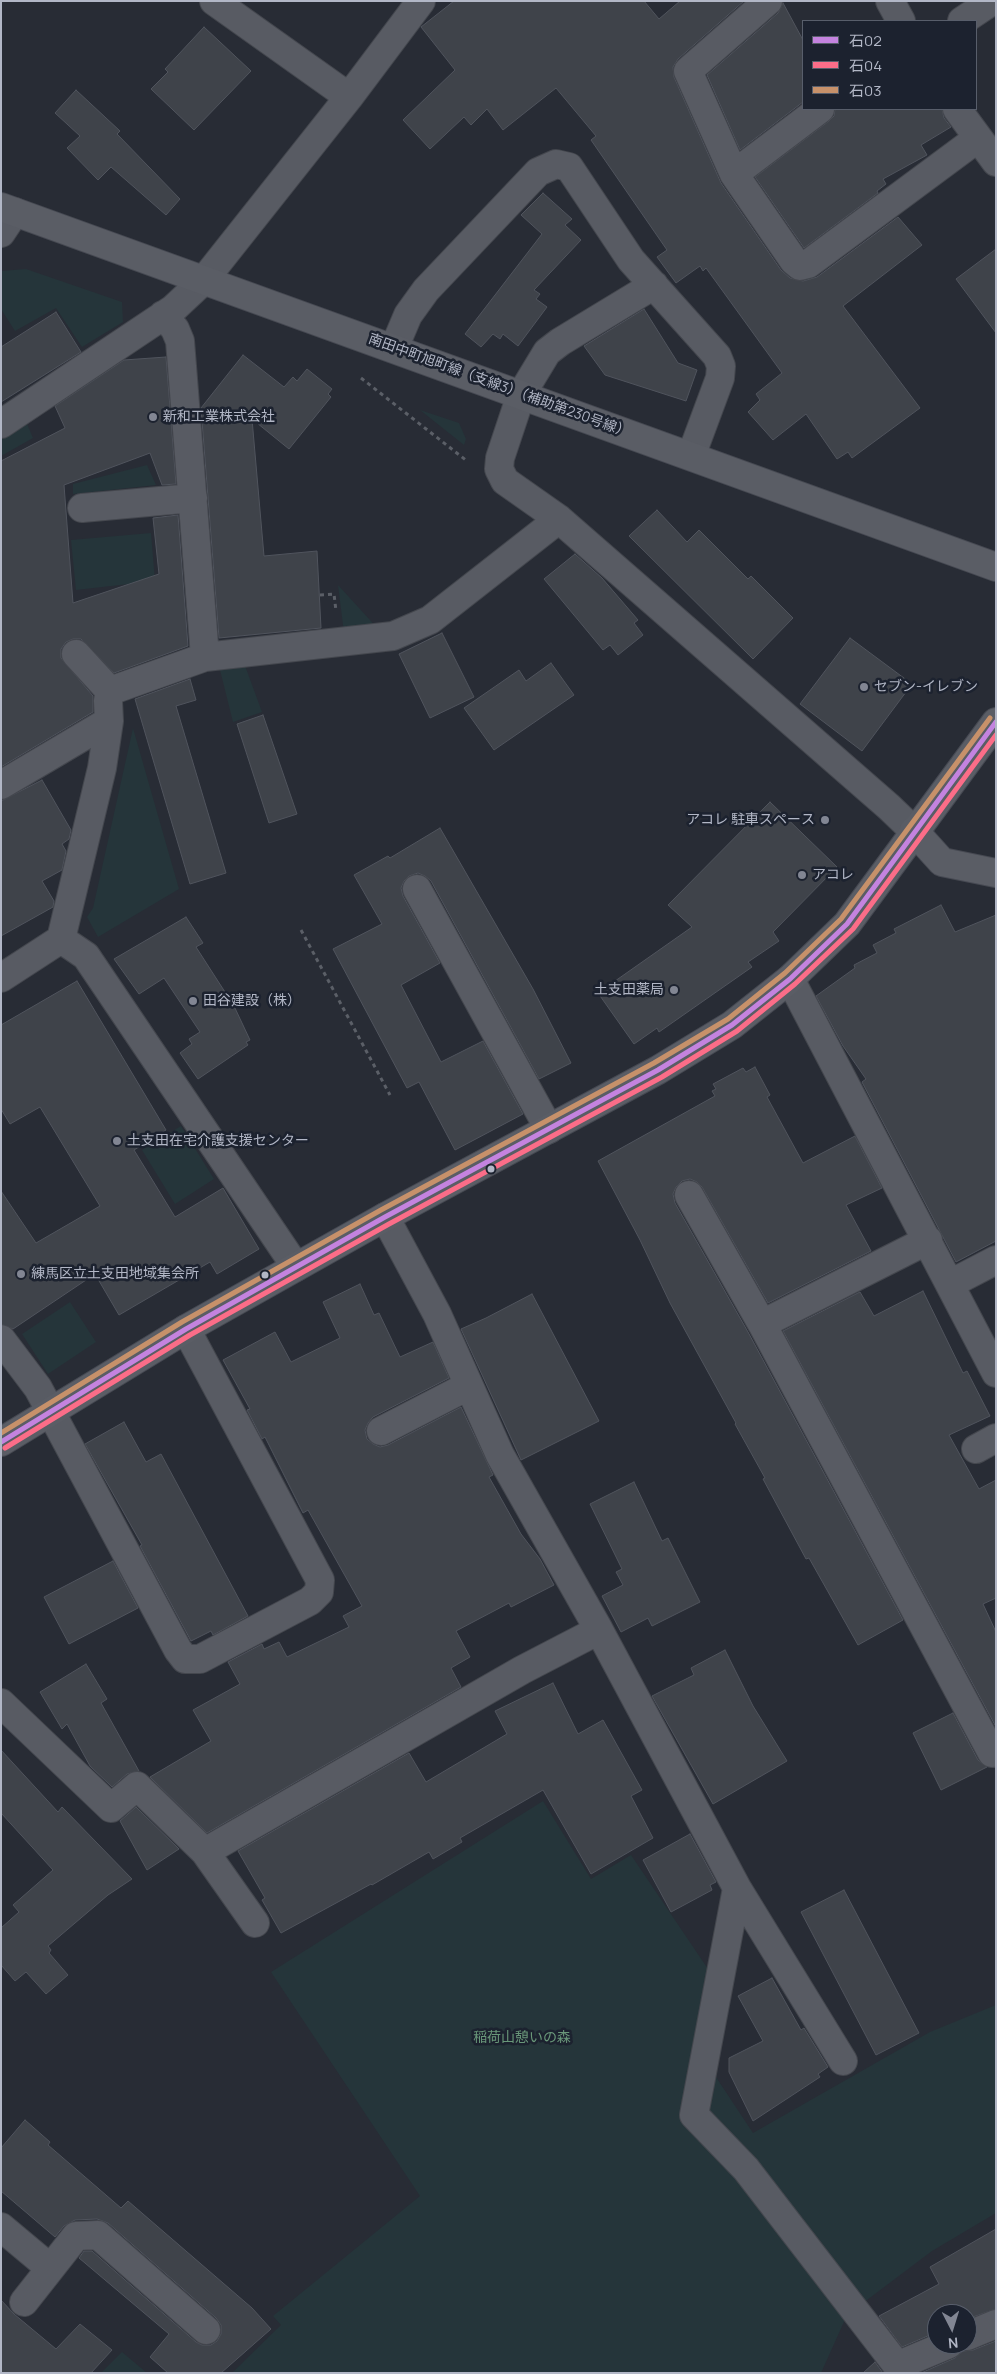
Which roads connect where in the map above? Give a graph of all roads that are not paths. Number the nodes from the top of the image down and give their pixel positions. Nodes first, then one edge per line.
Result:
1 (214, 1) edge
2 (421, 1) edge
3 (768, 1) edge
4 (890, 1) edge
5 (992, 1) edge
6 (900, 20) edge
7 (964, 20) edge
8 (350, 97) junction
9 (819, 110) edge
10 (958, 110) edge
11 (978, 138) junction
12 (996, 162) edge
13 (734, 174) junction
14 (6, 217) edge
15 (204, 280) junction
16 (654, 285) junction
17 (163, 315) junction
18 (394, 348) junction
19 (521, 395) junction
20 (1, 424) edge
21 (691, 456) junction
22 (193, 498) junction
23 (82, 508) dead end
24 (559, 519) junction
25 (996, 567) edge
26 (76, 654) dead end
27 (205, 657) junction
28 (110, 691) junction
29 (109, 721) junction
30 (996, 722) edge
31 (1, 785) edge
32 (914, 832) junction
33 (996, 873) edge
34 (417, 889) dead end
35 (61, 939) junction
36 (1, 978) edge
37 (790, 980) junction
38 (549, 1129) junction
39 (689, 1195) dead end
40 (386, 1217) junction
41 (928, 1240) junction
42 (996, 1260) edge
43 (296, 1267) junction
44 (950, 1284) junction
45 (762, 1324) junction
46 (186, 1329) junction
47 (1, 1339) edge
48 (996, 1373) edge
49 (468, 1386) junction
50 (49, 1411) junction
51 (381, 1431) dead end
52 (1, 1442) edge
53 (599, 1630) junction
54 (1, 1704) edge
55 (996, 1751) edge
56 (205, 1852) junction
57 (737, 1888) junction
58 (255, 1923) dead end
59 (844, 2060) dead end
60 (1, 2227) edge
61 (50, 2268) junction
62 (24, 2302) dead end
63 (996, 2324) edge
64 (206, 2330) dead end
65 (977, 2332) edge
66 (930, 2354) edge
67 (900, 2370) edge

1 - 8 street
2 - 8 street
3 - 13 street
4 - 6 street
5 - 7 street
8 - 15 street
9 - 13 street
10 - 11 street
11 - 12 street
11 - 13 street
14 - 15 main road, 南田中町旭町線（支線3）（補助第230号線）
15 - 17 street
15 - 18 main road, 南田中町旭町線（支線3）（補助第230号線）
16 - 18 street
16 - 19 street
16 - 21 street
17 - 20 street
17 - 22 street
18 - 19 main road, 南田中町旭町線（支線3）（補助第230号線）
19 - 21 main road, 南田中町旭町線（支線3）（補助第230号線）
19 - 24 street
21 - 25 main road, 南田中町旭町線（支線3）（補助第230号線）
22 - 23 street
22 - 27 street
24 - 27 street
24 - 32 street
26 - 28 street
27 - 28 street
28 - 29 street
29 - 31 street
29 - 35 street
30 - 32 main road
32 - 33 main road
32 - 37 main road
34 - 38 street
35 - 36 street
35 - 43 street
37 - 38 main road
37 - 41 street
38 - 40 main road
39 - 45 street
40 - 43 main road
40 - 49 street
41 - 44 street
41 - 45 street
42 - 44 street
43 - 46 main road
44 - 48 street
45 - 55 street
46 - 50 main road
46 - 50 street
47 - 50 street
49 - 51 street
49 - 53 street
50 - 52 main road
53 - 56 street
53 - 57 street
54 - 56 street
56 - 58 street
57 - 59 street
57 - 67 street
60 - 61 street
61 - 62 street
61 - 64 street
63 - 65 street
66 - 67 street

